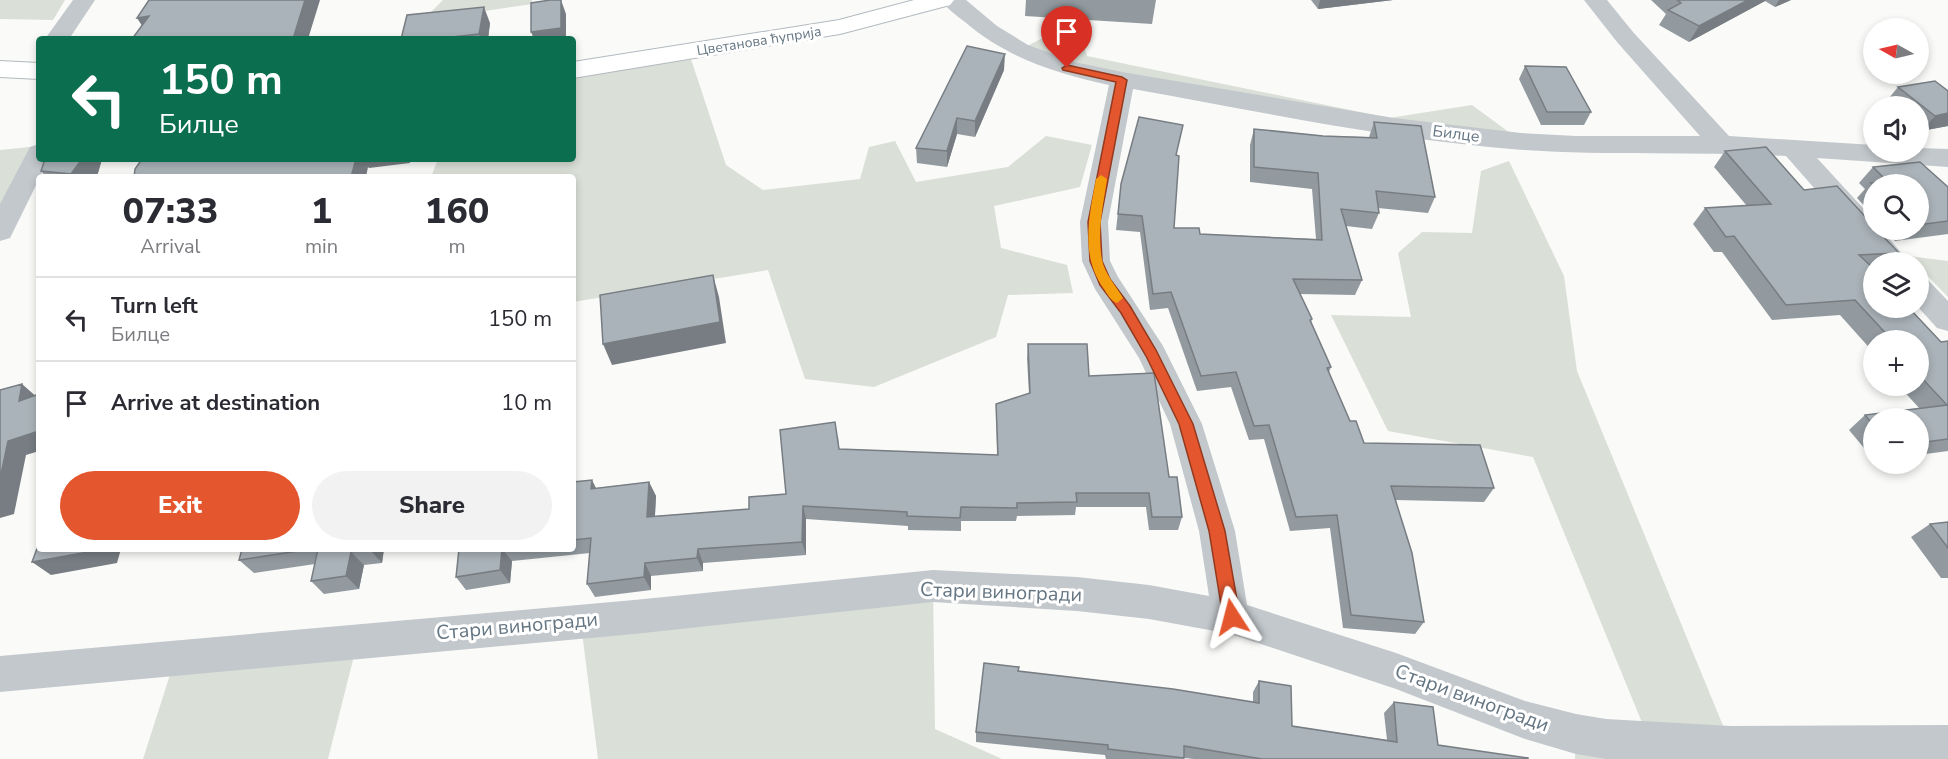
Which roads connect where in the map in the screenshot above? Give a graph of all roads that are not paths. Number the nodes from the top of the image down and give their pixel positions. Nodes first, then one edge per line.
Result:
1 (84, 0) edge
2 (942, 0) edge
3 (952, 0) edge
4 (1595, 0) edge
5 (910, 4) edge
6 (59, 36) edge
7 (0, 69) edge
8 (576, 70) edge
9 (36, 71) edge
10 (1122, 80) junction
11 (1722, 144) junction
12 (1794, 149) junction
13 (1948, 158) edge
14 (36, 159) edge
15 (0, 231) edge
16 (1886, 252) edge
17 (1929, 300) edge
18 (1948, 320) edge
19 (1232, 617) junction
20 (0, 674) edge
21 (1948, 745) edge

1 - 6 street
2 - 5 street, Цветанова ћуприја
3 - 10 street, Билце
4 - 11 street
5 - 8 street, Цветанова ћуприја
7 - 9 street
10 - 11 street, Билце
10 - 19 street
11 - 12 street, Билце
12 - 13 street, Билце
12 - 16 street
14 - 15 street
17 - 18 street
19 - 20 street, Стари виногради
19 - 21 street, Стари виногради

